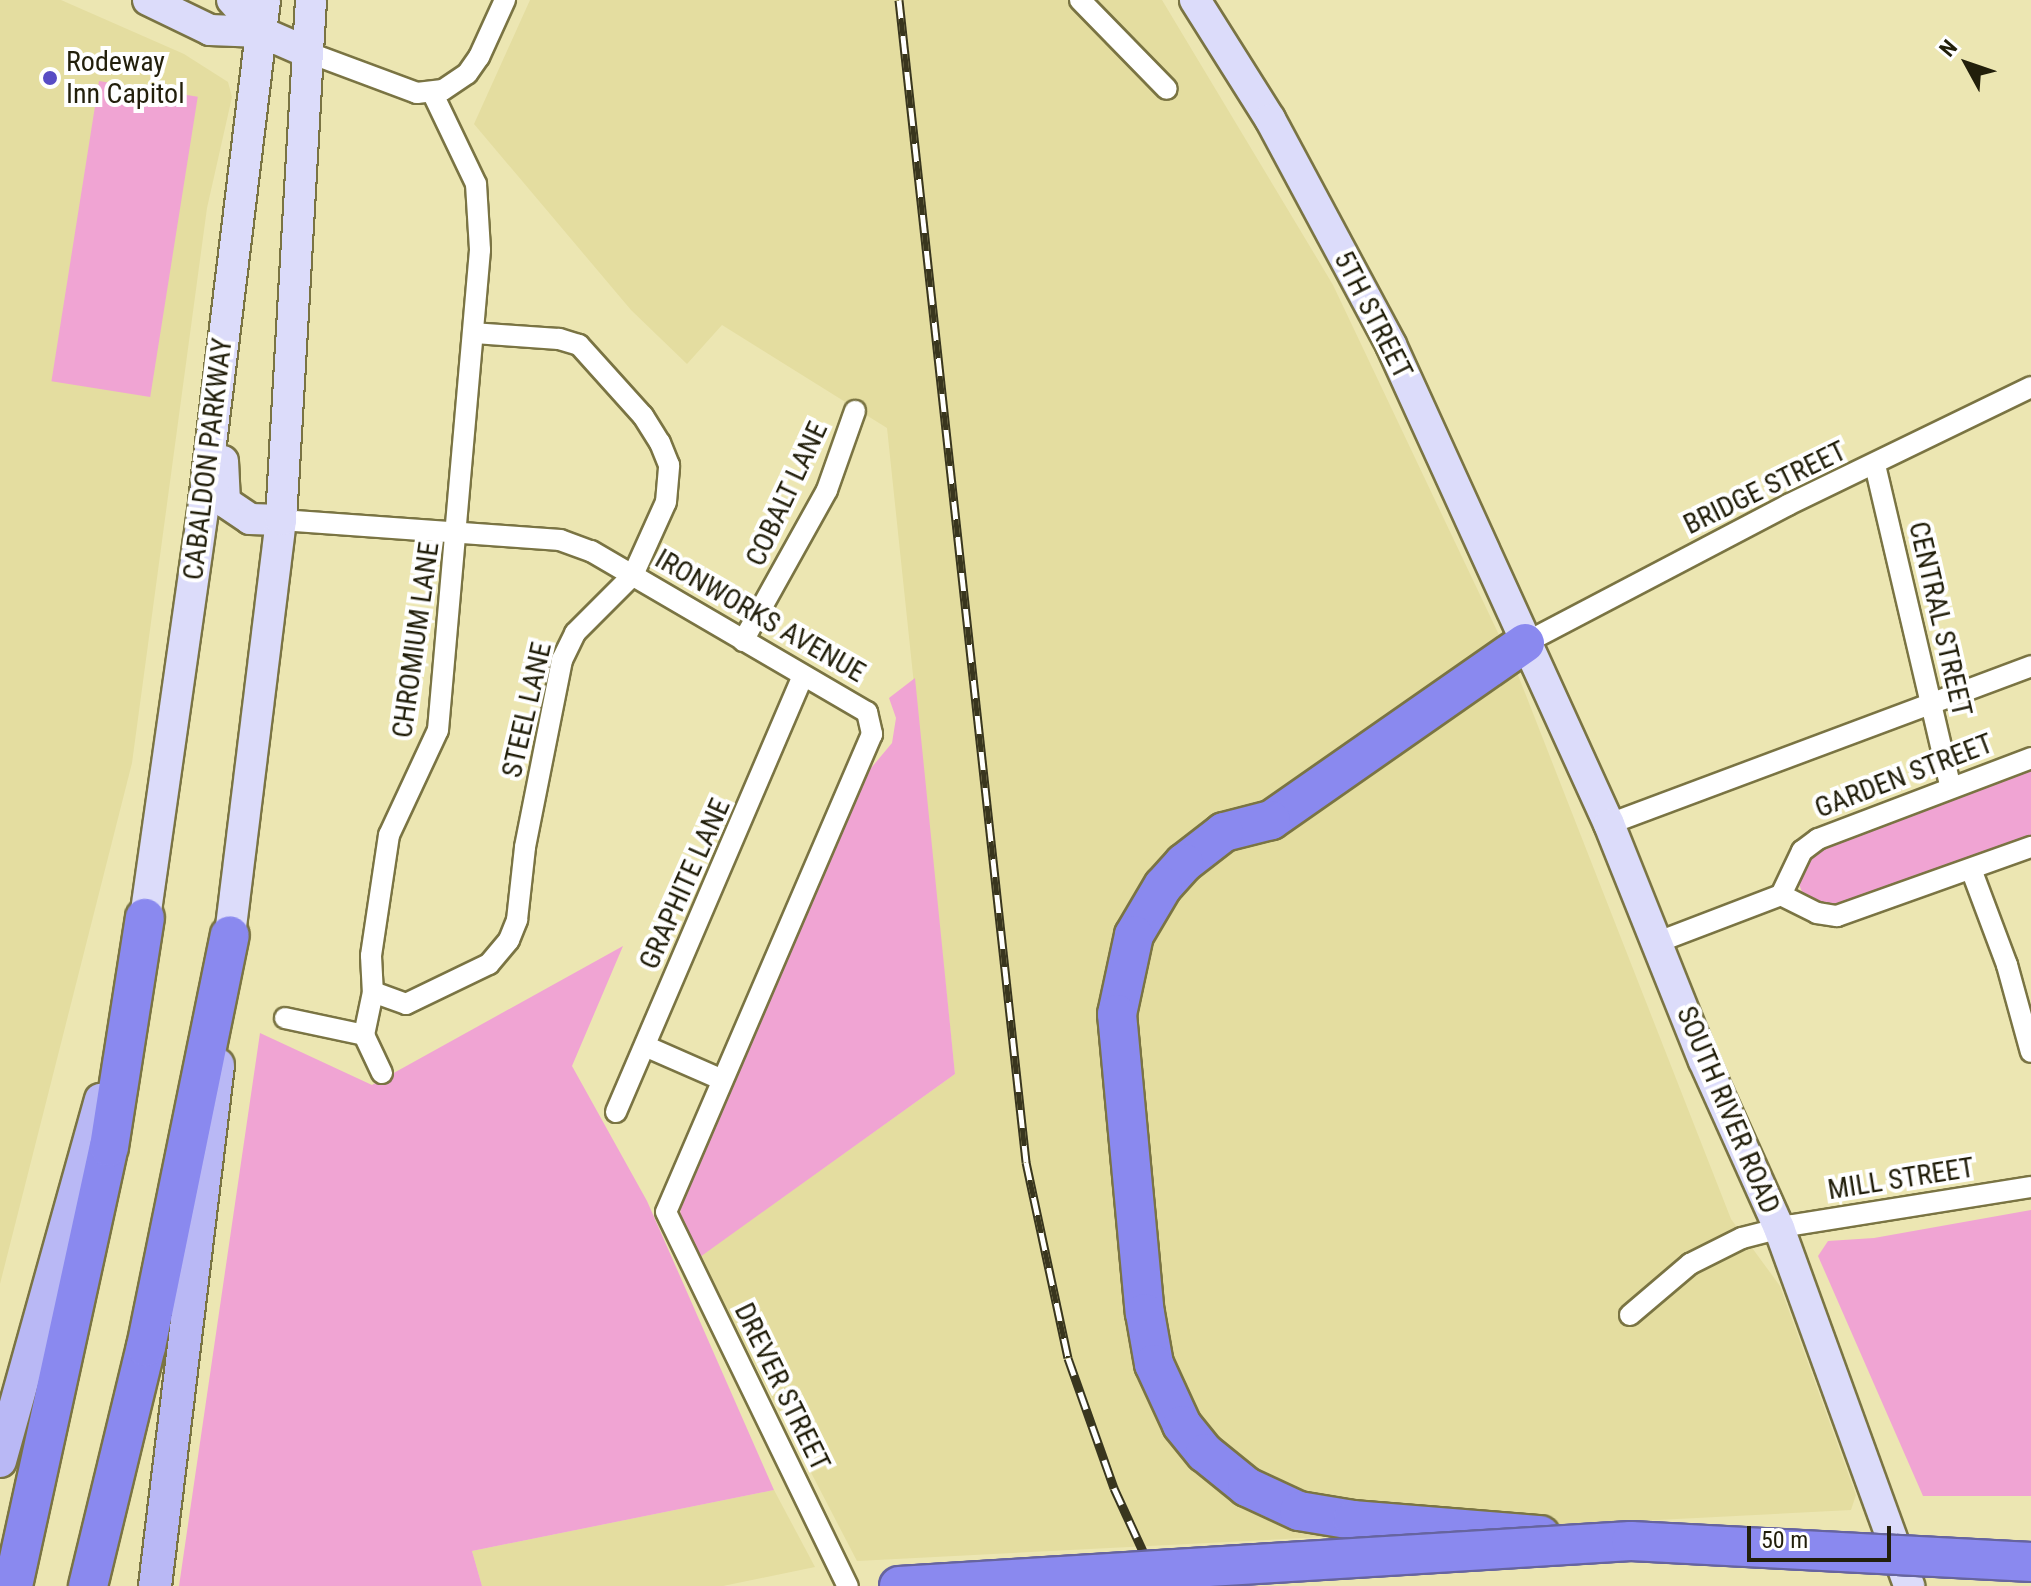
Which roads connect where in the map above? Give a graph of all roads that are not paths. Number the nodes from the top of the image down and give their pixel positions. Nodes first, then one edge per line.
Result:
1 (148, 0) edge
2 (232, 0) edge
3 (265, 0) edge
4 (311, 0) edge
5 (505, 0) edge
6 (1080, 0) edge
7 (1195, 0) edge
8 (261, 32) junction
9 (307, 52) junction
10 (1167, 89) dead end
11 (432, 92) junction
12 (474, 333) junction
13 (222, 345) junction
14 (2031, 387) edge
15 (855, 411) dead end
16 (1875, 465) junction
17 (281, 520) junction
18 (458, 533) junction
19 (633, 575) junction
20 (743, 641) junction
21 (1525, 643) junction
22 (2031, 666) edge
23 (802, 677) junction
24 (1930, 705) junction
25 (2031, 758) edge
26 (1950, 786) junction
27 (1609, 824) junction
28 (2031, 847) edge
29 (1971, 869) junction
30 (1781, 895) junction
31 (145, 918) junction
32 (230, 935) junction
33 (1658, 942) junction
34 (373, 992) junction
35 (285, 1018) dead end
36 (364, 1035) junction
37 (645, 1046) junction
38 (2031, 1052) edge
39 (382, 1073) dead end
40 (720, 1079) junction
41 (616, 1112) dead end
42 (2031, 1187) edge
43 (666, 1212) joint
44 (1779, 1228) junction
45 (1630, 1315) dead end
46 (0, 1461) edge
47 (1631, 1541) junction
48 (2031, 1562) edge
49 (13, 1586) edge
50 (88, 1586) edge
51 (155, 1586) edge
52 (848, 1586) edge
53 (899, 1586) edge
54 (1909, 1586) edge

1 - 8 main road
2 - 8 main road
3 - 8 main road, CABALDON PARKWAY
4 - 9 main road
5 - 11 street
6 - 10 street
7 - 21 main road, 5TH STREET
8 - 9 main road
8 - 13 main road, CABALDON PARKWAY
9 - 11 street
9 - 17 main road
11 - 12 street, CHROMIUM LANE
12 - 18 street, CHROMIUM LANE
12 - 19 street, STEEL LANE
13 - 17 main road
13 - 31 main road, CABALDON PARKWAY
14 - 16 street, BRIDGE STREET
15 - 20 street, COBALT LANE
16 - 21 street, BRIDGE STREET
16 - 24 street, CENTRAL STREET
17 - 18 street, IRONWORKS AVENUE
17 - 32 main road
18 - 19 street, IRONWORKS AVENUE
18 - 34 street, CHROMIUM LANE
19 - 20 street, IRONWORKS AVENUE
19 - 34 street, STEEL LANE
20 - 23 street, IRONWORKS AVENUE
21 - 27 main road, SOUTH RIVER ROAD
21 - 47 highway, bridge
22 - 24 street
23 - 37 street, GRAPHITE LANE
23 - 40 street, IRONWORKS AVENUE
24 - 26 street, CENTRAL STREET
24 - 27 street
25 - 26 street, GARDEN STREET
26 - 30 street, GARDEN STREET
27 - 33 main road, SOUTH RIVER ROAD
28 - 29 street
29 - 30 street
29 - 38 street
30 - 33 street
31 - 46 main road
31 - 49 highway
32 - 50 highway
32 - 51 main road
33 - 44 main road, SOUTH RIVER ROAD
34 - 36 street, CHROMIUM LANE
35 - 36 street
36 - 39 street
37 - 40 street
37 - 41 street, GRAPHITE LANE
40 - 43 street, IRONWORKS AVENUE
42 - 44 street, MILL STREET
43 - 52 street, DREVER STREET
44 - 45 street, MILL STREET
44 - 54 main road, SOUTH RIVER ROAD
47 - 48 highway, bridge
47 - 53 highway, bridge

